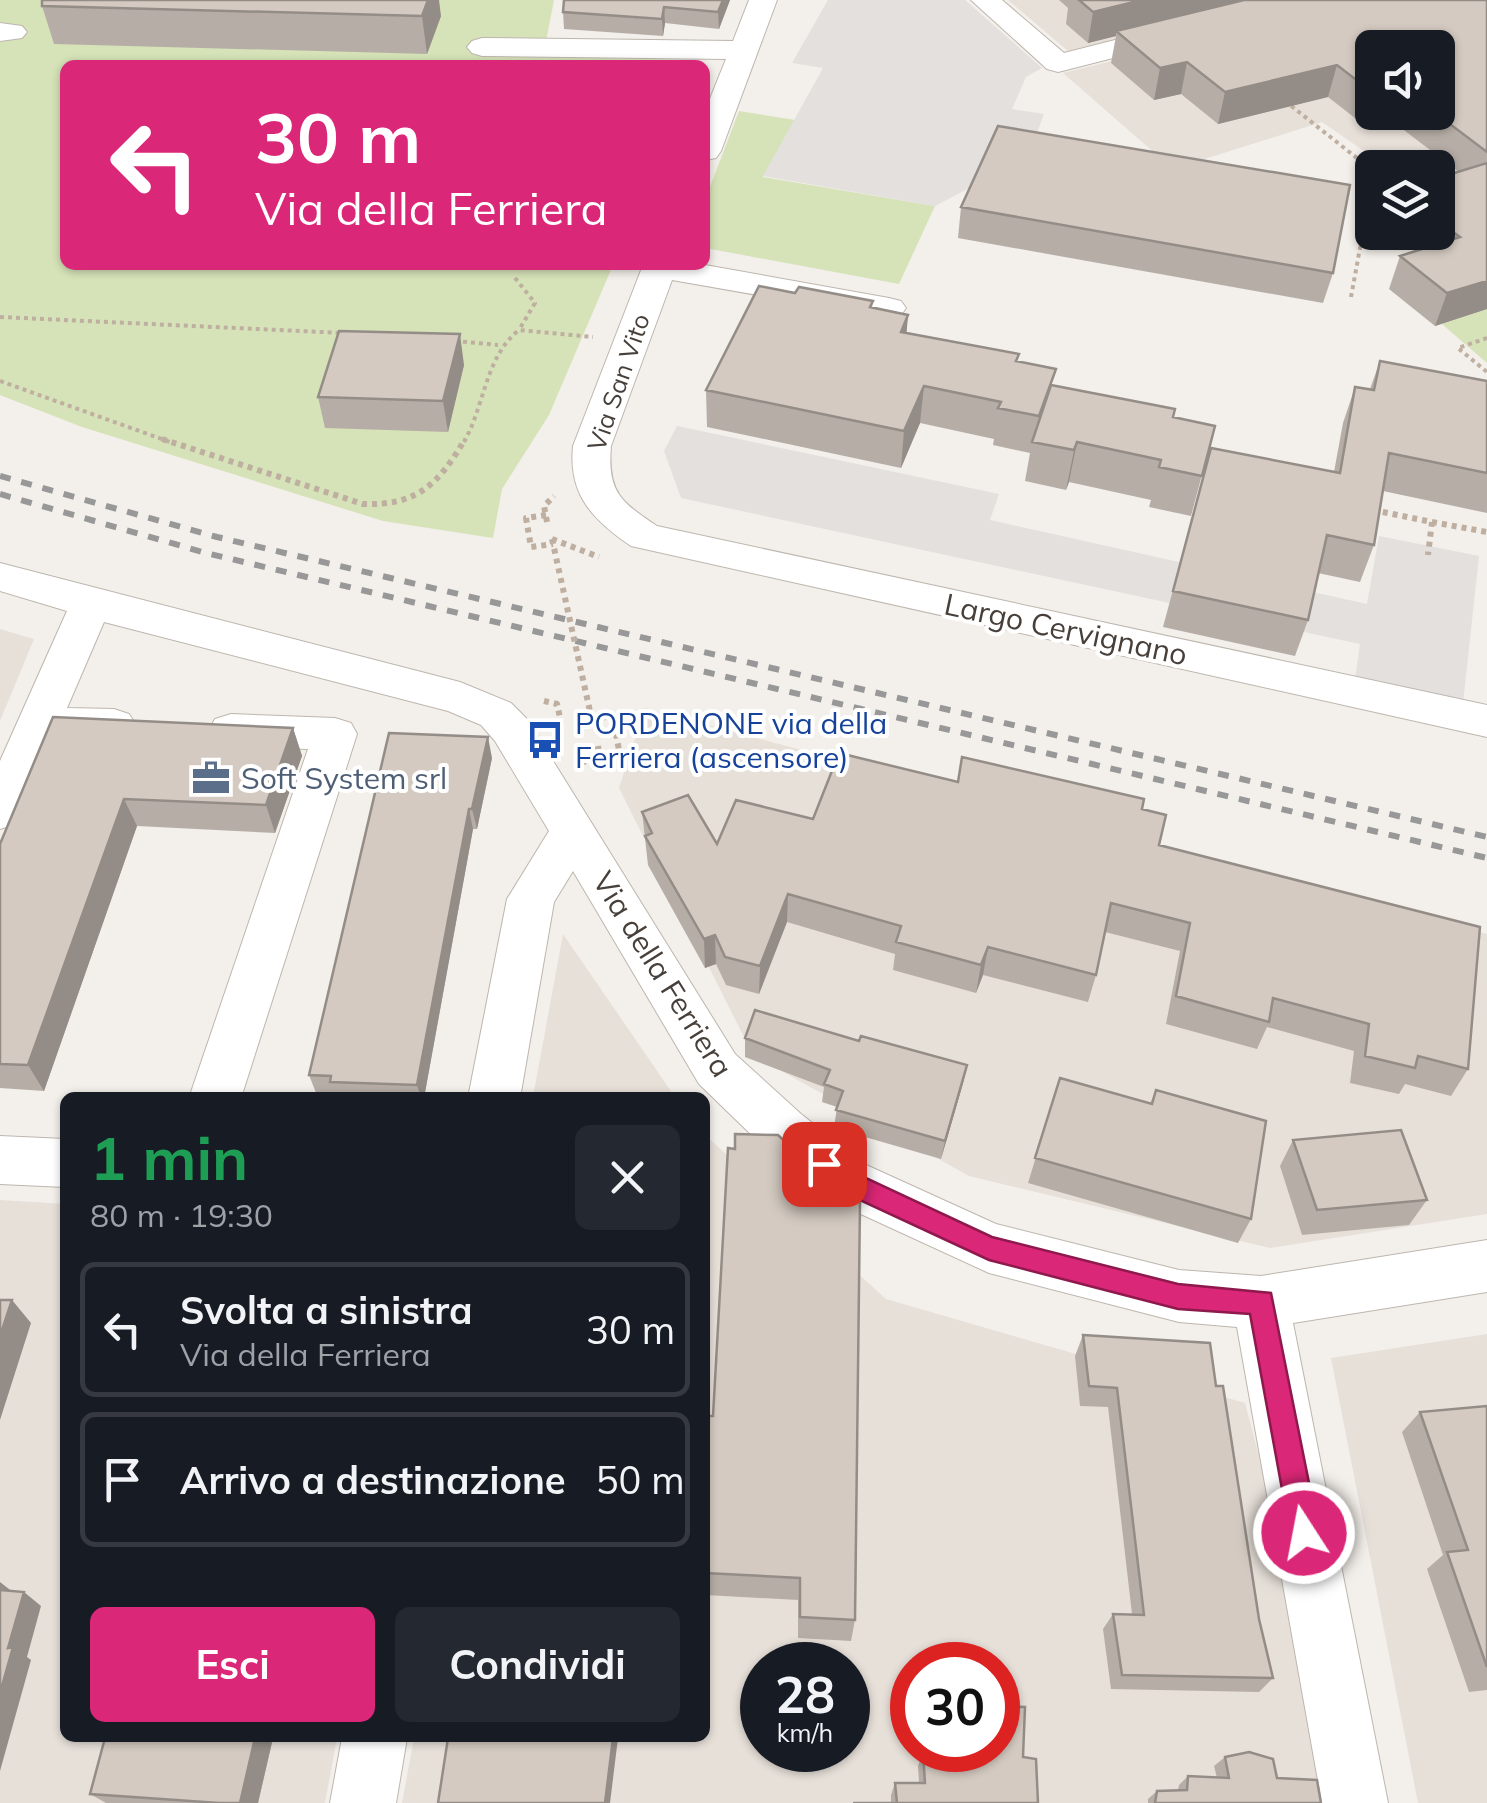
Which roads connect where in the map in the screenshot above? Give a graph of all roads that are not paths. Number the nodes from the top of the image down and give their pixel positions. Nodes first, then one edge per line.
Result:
1 (763, 0) edge
2 (985, 0) edge
3 (1194, 29) edge
4 (482, 46) dead end
5 (744, 50) junction
6 (710, 138) edge
7 (658, 270) edge
8 (682, 270) edge
9 (889, 308) edge
10 (644, 537) joint
11 (0, 577) edge
12 (91, 604) junction
13 (1487, 721) edge
14 (37, 722) junction
15 (0, 812) edge
16 (574, 830) junction
17 (217, 1092) edge
18 (495, 1092) edge
19 (0, 1160) edge
20 (60, 1163) edge
21 (1487, 1266) edge
22 (1261, 1302) junction
23 (374, 1742) edge
24 (363, 1803) edge
25 (1355, 1803) edge

1 - 5 street
2 - 3 street
4 - 5 street
5 - 6 street
7 - 10 street, Via San Vito
8 - 9 street
10 - 13 street, Largo Cervignano
11 - 12 street, Via della Ferriera
12 - 14 street
12 - 16 street, Via della Ferriera
14 - 15 street
14 - 17 street
16 - 18 street
16 - 22 street, Via della Ferriera
19 - 20 street
21 - 22 street, Via della Ferriera
22 - 25 street
23 - 24 street

